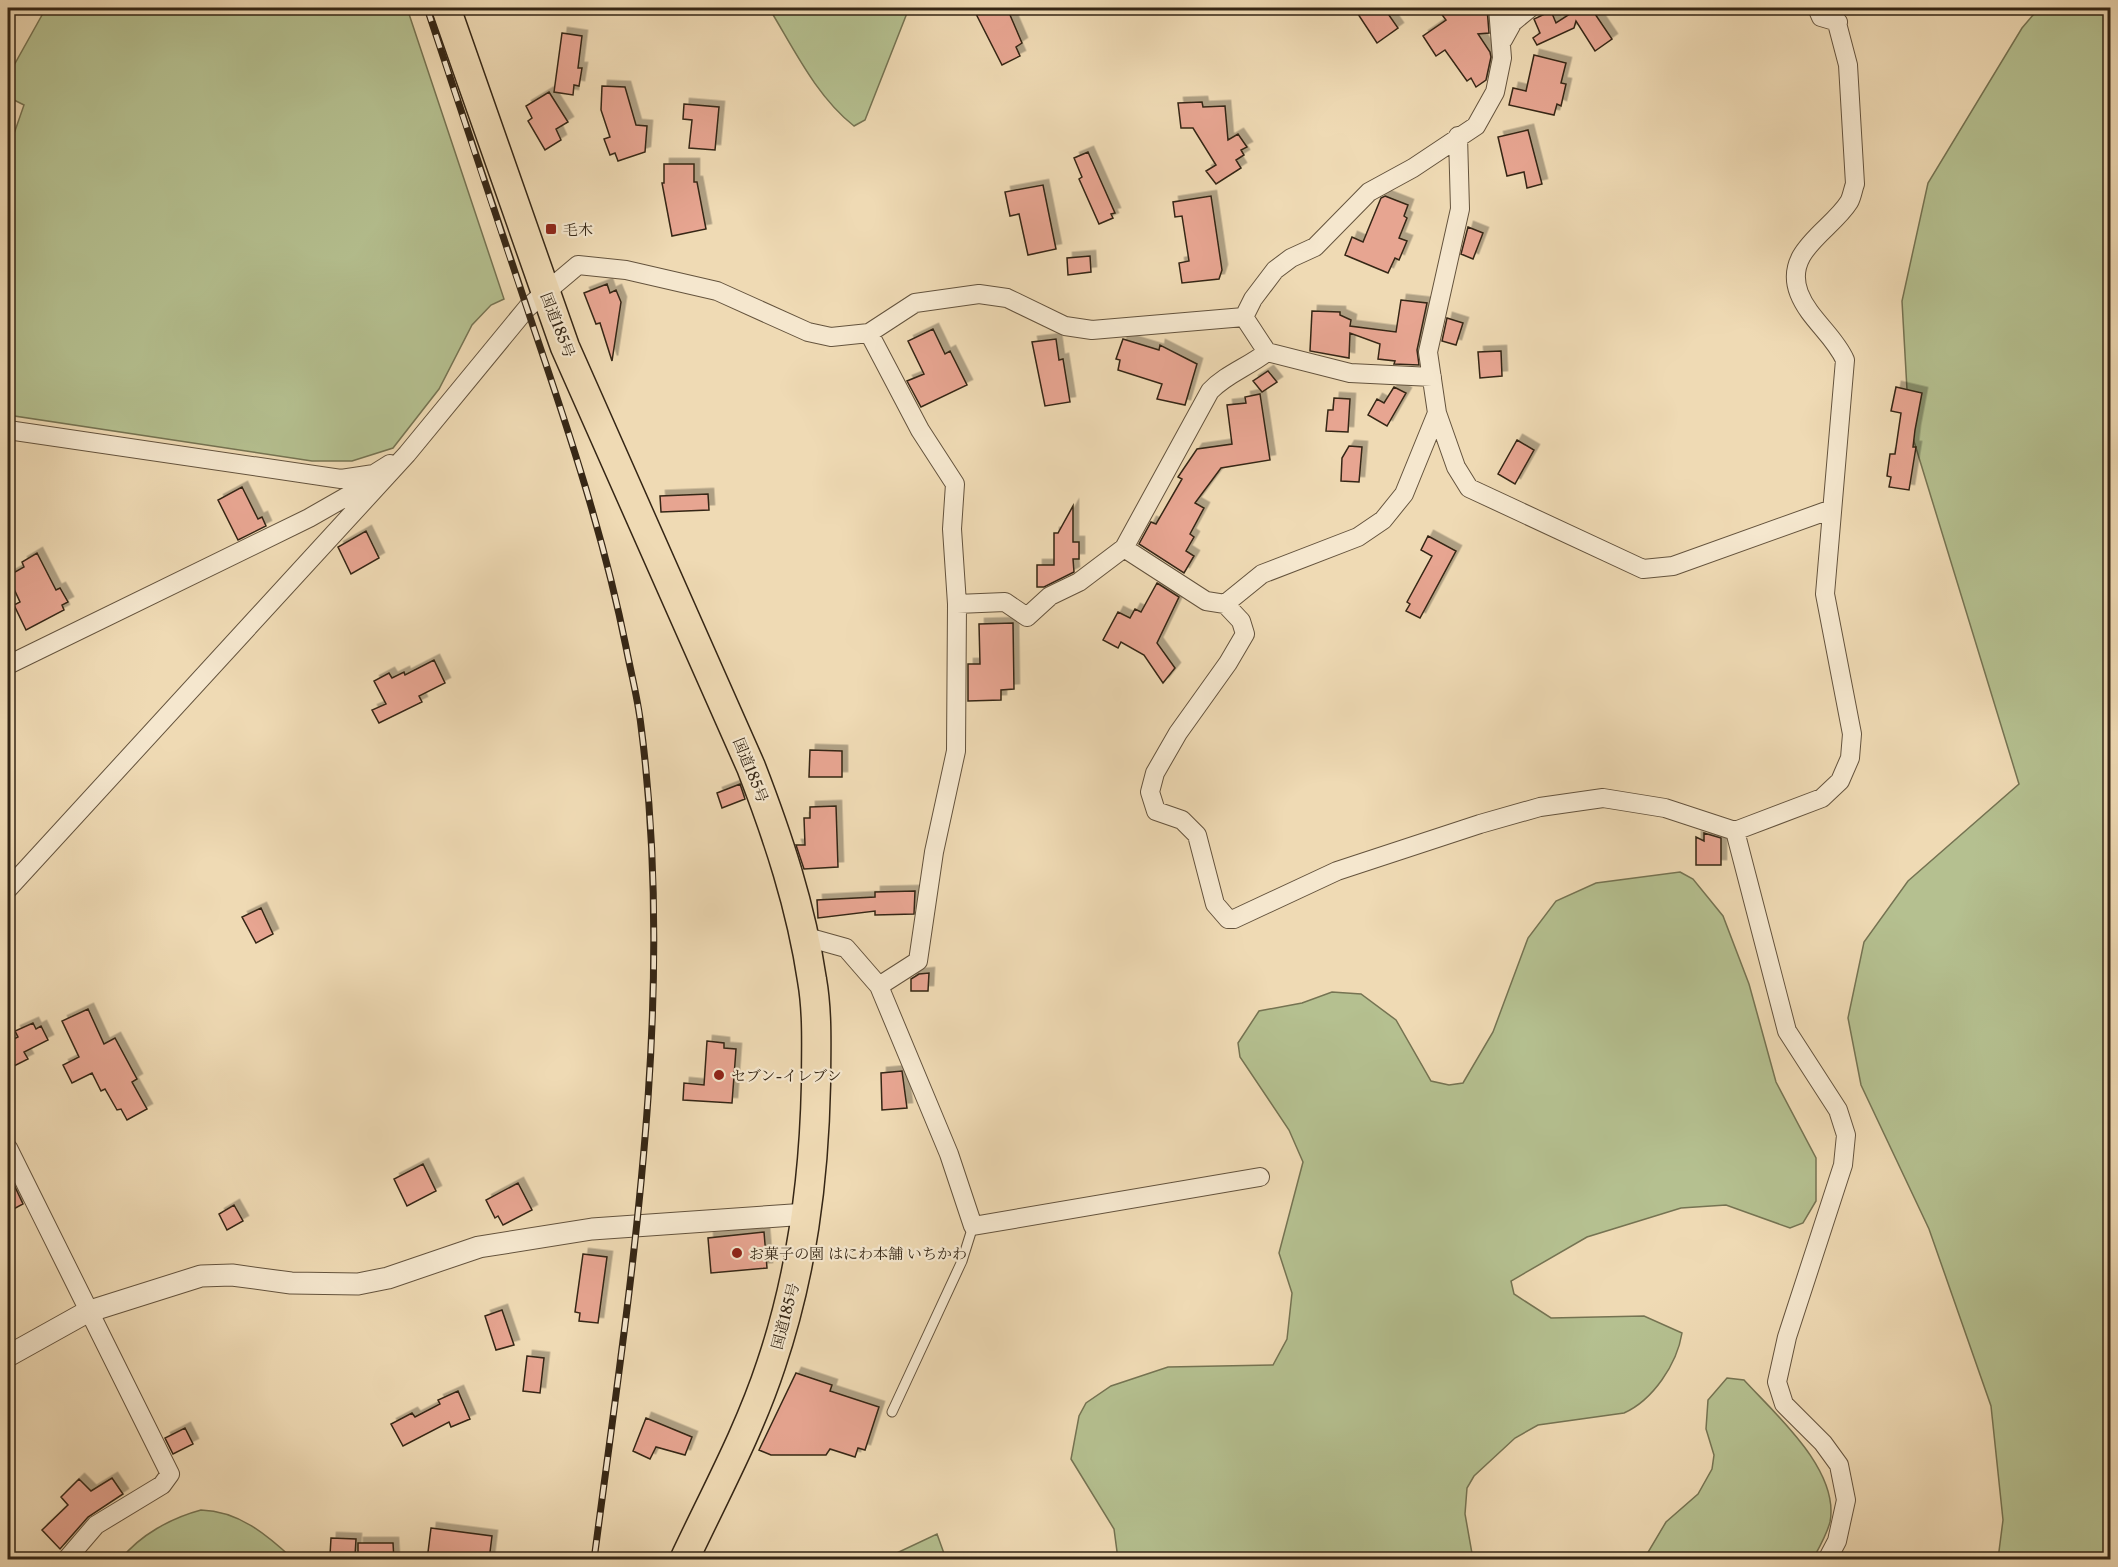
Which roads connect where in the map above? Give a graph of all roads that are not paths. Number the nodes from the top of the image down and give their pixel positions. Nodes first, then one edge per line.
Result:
1 (446, 8) edge
2 (1498, 8) edge
3 (1530, 8) edge
4 (1817, 8) edge
5 (1835, 15) edge
6 (1503, 40) junction
7 (1458, 136) junction
8 (545, 291) junction
9 (1244, 317) junction
10 (869, 333) junction
11 (1267, 352) junction
12 (1432, 377) junction
13 (1437, 413) junction
14 (8, 430) edge
15 (407, 454) junction
16 (373, 490) junction
17 (1832, 508) junction
18 (1124, 548) junction
19 (957, 604) junction
20 (1225, 604) junction
21 (8, 665) edge
22 (1735, 831) junction
23 (8, 889) edge
24 (803, 936) junction
25 (879, 986) junction
26 (8, 1148) edge
27 (1260, 1178) dead end
28 (807, 1214) junction
29 (973, 1226) junction
30 (87, 1312) junction
31 (8, 1356) edge
32 (892, 1412) dead end
33 (66, 1560) edge
34 (684, 1560) edge
35 (1827, 1560) edge

1 - 8 highway, 国道185号
2 - 6 street
3 - 6 street
4 - 5 street
5 - 17 street
6 - 7 street
7 - 9 street
7 - 12 street
8 - 10 street
8 - 15 street
8 - 24 highway, 国道185号
9 - 10 street
9 - 11 street
10 - 19 street
11 - 12 street
11 - 18 street
12 - 13 street
13 - 17 street
13 - 20 street
14 - 15 street
15 - 16 street
16 - 21 street
16 - 23 street
17 - 22 street
18 - 19 street
18 - 20 street
19 - 25 street
20 - 22 street
22 - 35 street
24 - 25 street
24 - 28 highway, 国道185号
25 - 29 street
26 - 30 street
27 - 29 street
28 - 30 street
28 - 34 highway, 国道185号
29 - 32 lane
30 - 31 street
30 - 33 street

